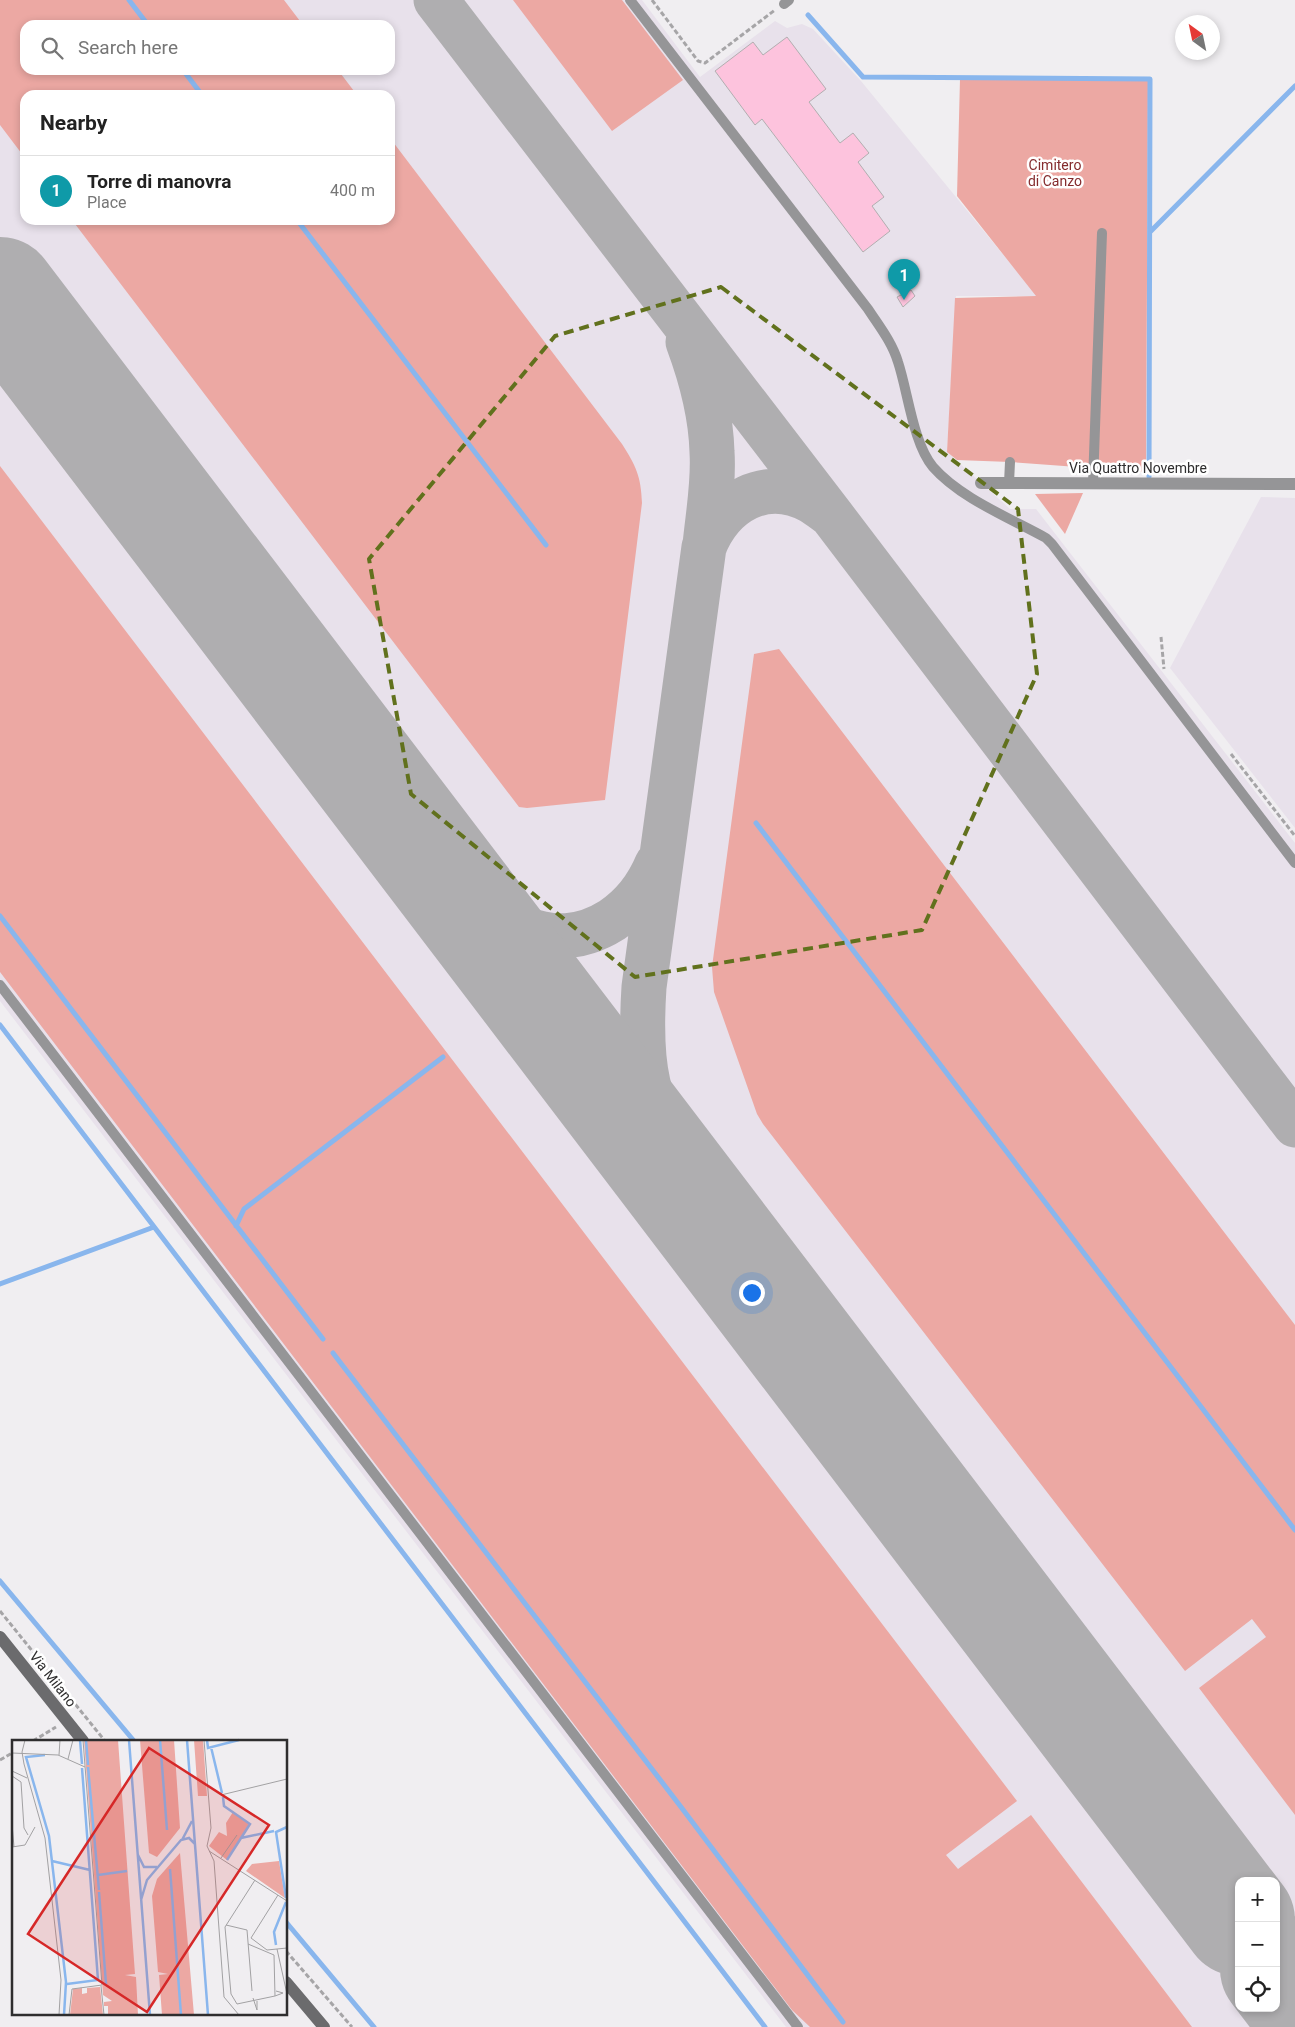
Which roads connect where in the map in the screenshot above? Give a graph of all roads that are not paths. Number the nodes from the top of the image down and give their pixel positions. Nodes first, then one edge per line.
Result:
1 (630, 0) edge
2 (1102, 233) dead end
3 (1010, 462) dead end
4 (981, 483) joint
5 (1009, 483) junction
6 (1093, 483) junction
7 (1295, 484) edge
8 (969, 495) junction
9 (1295, 863) edge
10 (0, 985) edge
11 (0, 1637) edge
12 (81, 1740) edge
13 (288, 1984) edge
14 (324, 2027) edge
15 (798, 2027) edge

1 - 8 lane
2 - 6 lane
3 - 5 lane
4 - 5 street, Via Quattro Novembre
4 - 8 lane
5 - 6 street, Via Quattro Novembre
6 - 7 street, Via Quattro Novembre
8 - 9 lane
10 - 15 lane
11 - 12 street, Via Milano
13 - 14 street

